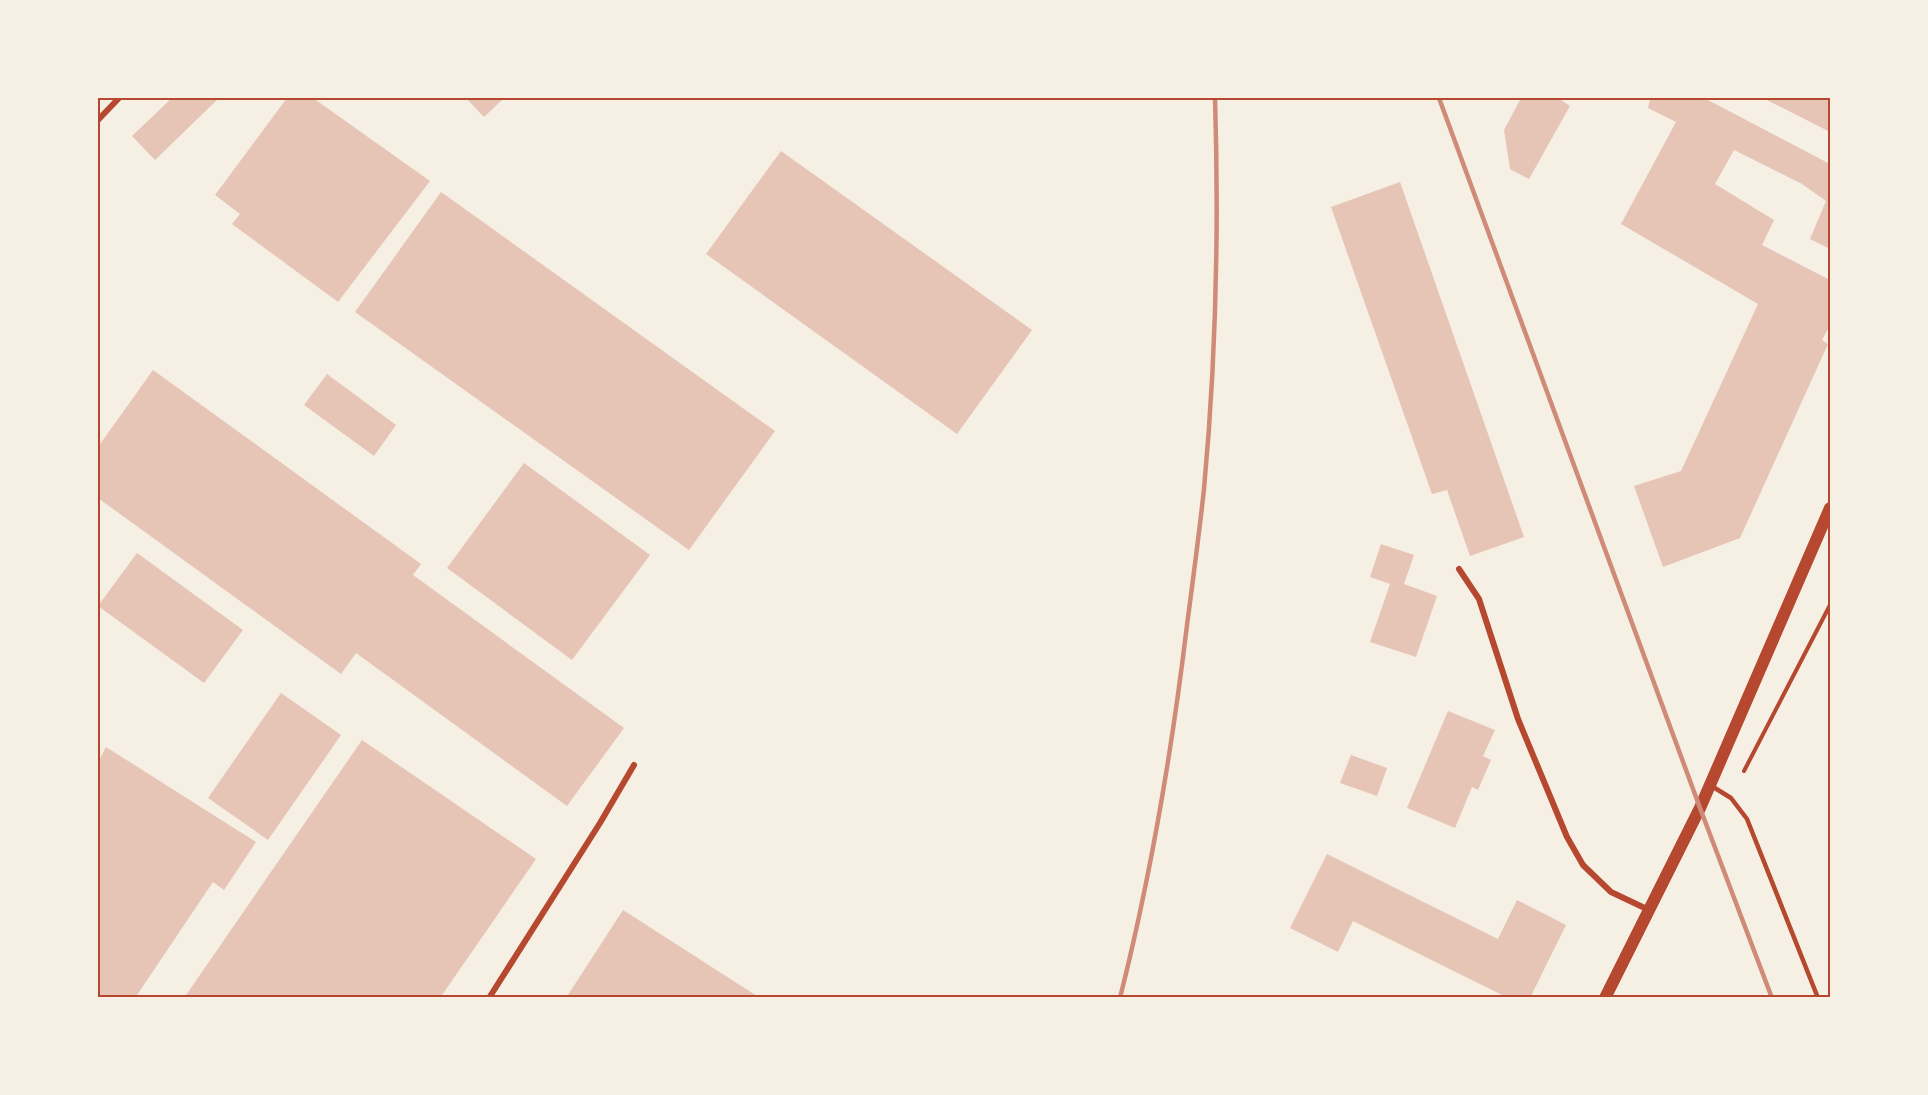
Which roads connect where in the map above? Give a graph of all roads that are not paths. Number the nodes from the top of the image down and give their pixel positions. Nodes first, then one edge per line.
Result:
1 (119, 98) edge
2 (98, 120) edge
3 (1830, 508) edge
4 (1459, 569) dead end
5 (634, 765) dead end
6 (1710, 785) junction
7 (1649, 910) junction
8 (489, 998) edge
9 (1605, 998) edge
10 (1818, 998) edge

1 - 2 street
3 - 6 main road
4 - 7 street
5 - 8 street
6 - 7 main road
6 - 10 lane
7 - 9 main road

